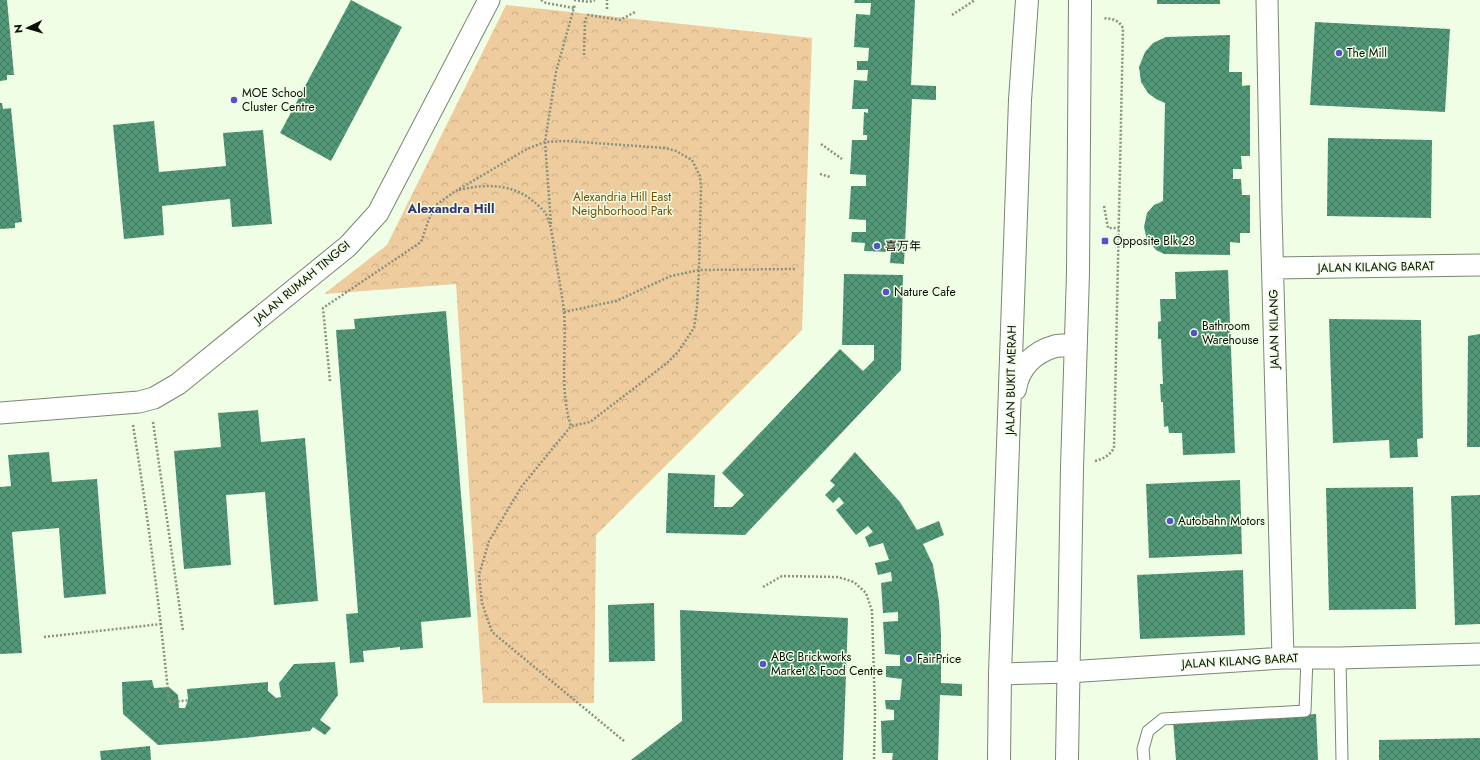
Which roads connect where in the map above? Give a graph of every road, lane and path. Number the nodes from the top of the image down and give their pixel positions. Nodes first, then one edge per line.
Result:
1 (489, 0) edge
2 (541, 0) edge
3 (574, 0) edge
4 (595, 0) edge
5 (607, 0) edge
6 (975, 0) edge
7 (1027, 0) edge
8 (1267, 0) edge
9 (575, 4) dead end
10 (574, 8) junction
11 (607, 9) dead end
12 (1080, 9) edge
13 (635, 12) dead end
14 (952, 15) dead end
15 (584, 55) dead end
16 (545, 142) junction
17 (821, 144) dead end
18 (842, 159) dead end
19 (820, 174) dead end
20 (830, 177) dead end
21 (454, 192) junction
22 (551, 230) junction
23 (1480, 265) edge
24 (795, 268) dead end
25 (1273, 268) junction
26 (699, 270) junction
27 (564, 312) junction
28 (1075, 346) junction
29 (330, 381) dead end
30 (129, 403) junction
31 (0, 413) edge
32 (1010, 418) junction
33 (153, 421) dead end
34 (571, 426) junction
35 (1072, 468) junction
36 (763, 587) dead end
37 (161, 624) junction
38 (183, 631) dead end
39 (44, 637) dead end
40 (1480, 654) edge
41 (1283, 658) junction
42 (1307, 658) junction
43 (1340, 658) junction
44 (1068, 672) junction
45 (1000, 674) junction
46 (192, 700) dead end
47 (624, 741) dead end
48 (874, 760) edge
49 (999, 760) edge
50 (1067, 760) edge
51 (1144, 760) edge
52 (1342, 760) edge

1 - 30 street, JALAN RUMAH TINGGI
2 - 10 path
3 - 4 path
5 - 11 path
6 - 14 path
7 - 32 main road, JALAN BUKIT MERAH
8 - 25 street, JALAN KILANG
9 - 10 path
10 - 16 path
12 - 28 main road
12 - 35 path
13 - 15 path
16 - 21 path
16 - 22 path
16 - 26 path
17 - 18 path
19 - 20 path
21 - 22 path
21 - 29 path
22 - 27 path
23 - 25 street, JALAN KILANG BARAT
24 - 26 path
25 - 41 street, JALAN KILANG
26 - 27 path
26 - 34 path
27 - 34 path
28 - 32 main road
28 - 35 main road
30 - 31 street, JALAN RUMAH TINGGI
30 - 37 path
32 - 45 main road, JALAN BUKIT MERAH
33 - 38 path
34 - 47 path
35 - 44 main road
36 - 48 path
37 - 39 path
37 - 46 path
40 - 43 street, JALAN KILANG BARAT
41 - 42 street, JALAN KILANG BARAT
41 - 44 street, JALAN KILANG BARAT
42 - 43 street, JALAN KILANG BARAT
42 - 51 lane
43 - 52 lane
44 - 45 street, JALAN KILANG BARAT
44 - 50 main road
45 - 49 main road, JALAN BUKIT MERAH

